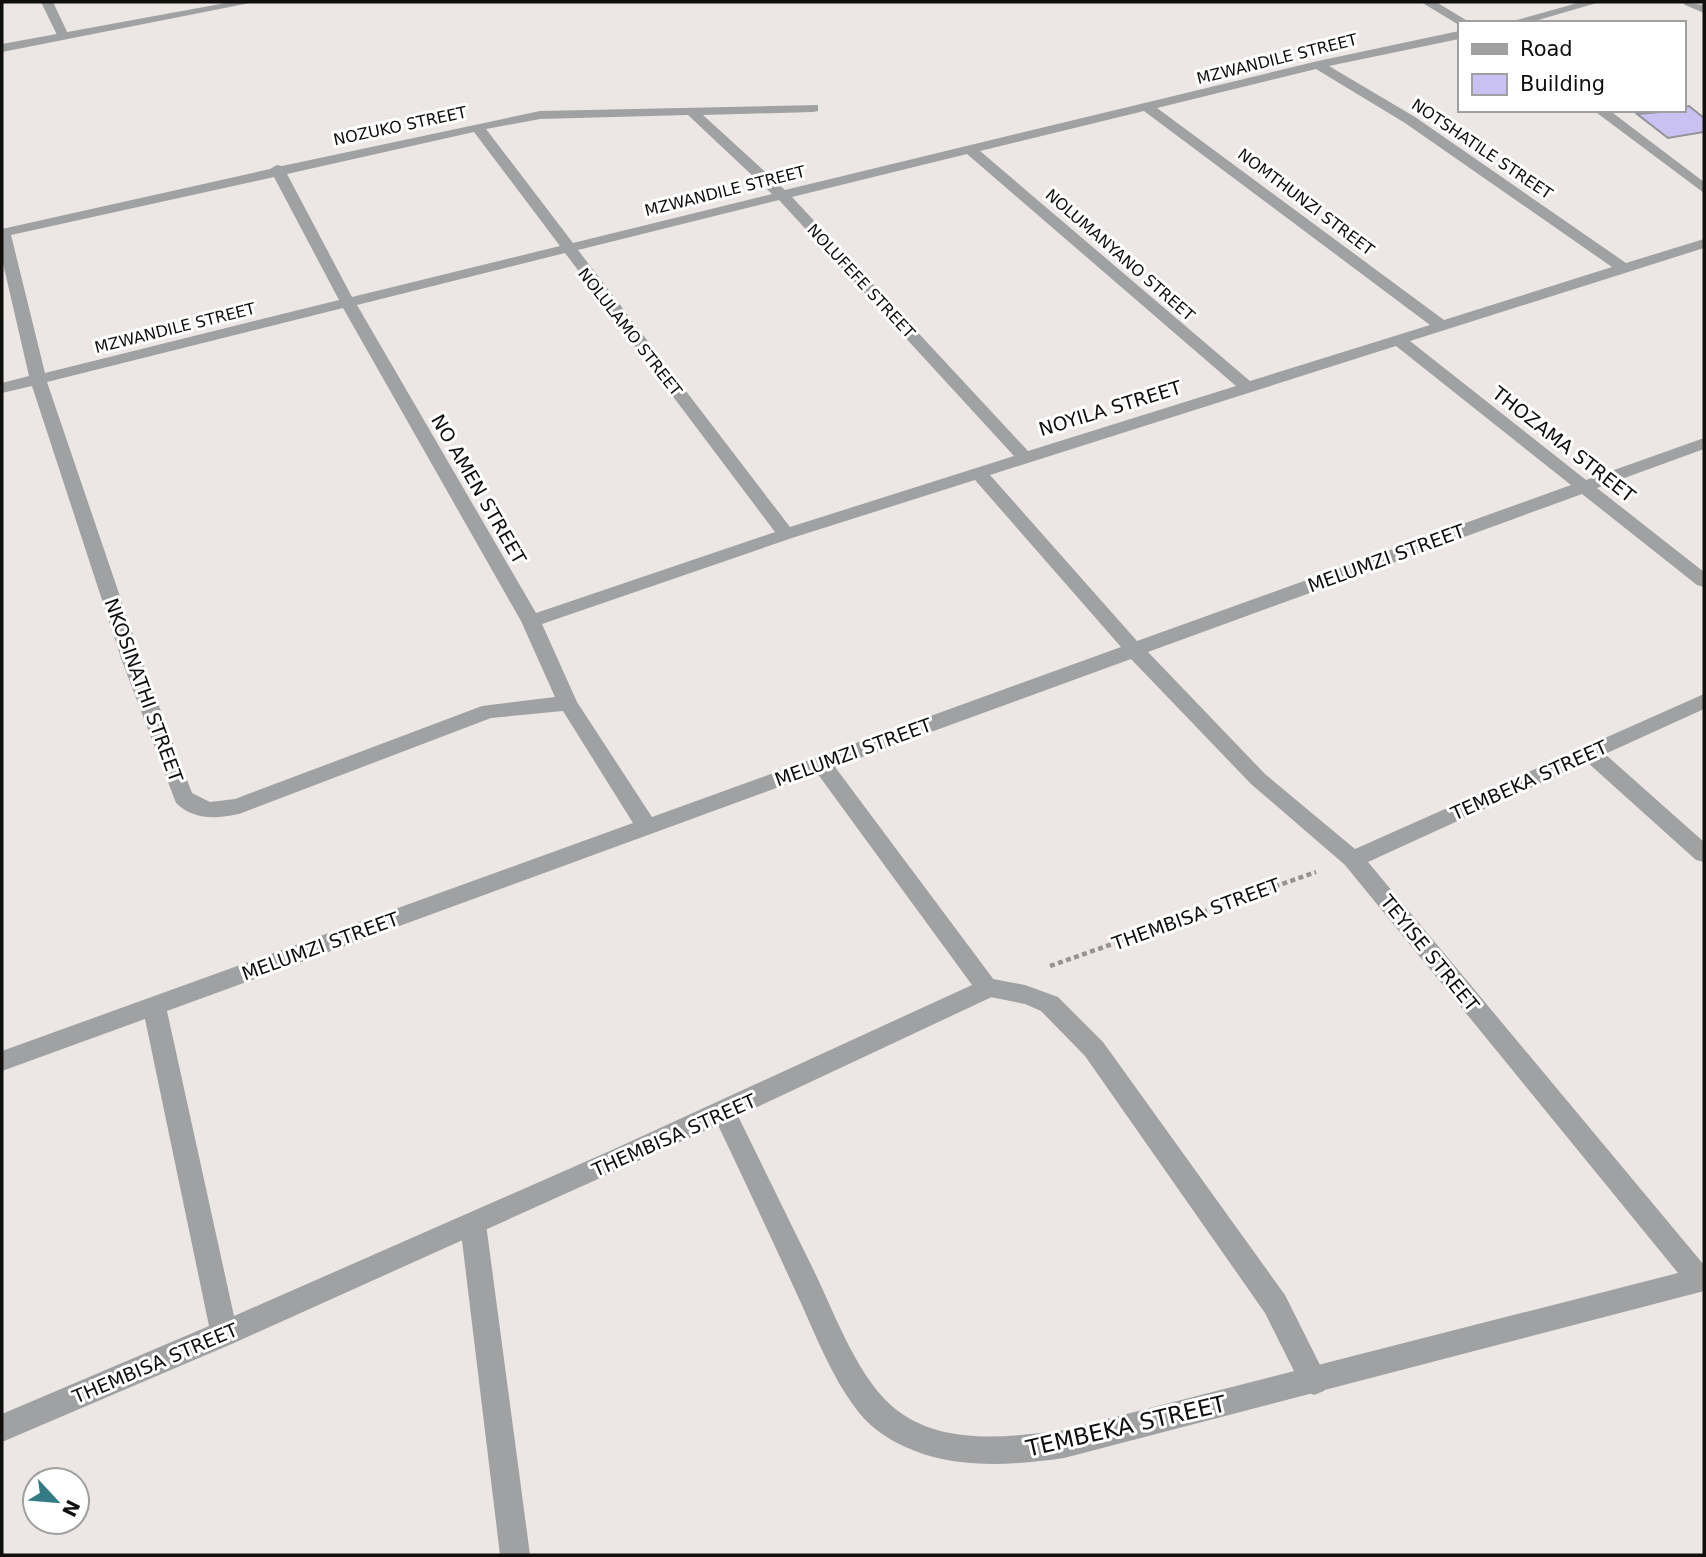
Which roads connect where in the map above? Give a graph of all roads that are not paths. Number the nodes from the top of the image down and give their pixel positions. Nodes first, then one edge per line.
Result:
1 (47, 2) edge
2 (249, 2) edge
3 (1427, 2) edge
4 (1546, 2) edge
5 (1594, 2) edge
6 (1689, 2) edge
7 (1704, 9) edge
8 (1561, 10) junction
9 (1461, 21) edge
10 (1520, 21) edge
11 (1458, 35) edge
12 (63, 36) junction
13 (2, 48) edge
14 (1318, 65) junction
15 (813, 108) dead end
16 (1149, 108) junction
17 (691, 111) junction
18 (1603, 112) edge
19 (478, 128) junction
20 (970, 149) junction
21 (277, 169) junction
22 (1704, 189) edge
23 (782, 195) junction
24 (2, 233) edge
25 (1704, 243) edge
26 (567, 249) junction
27 (1622, 267) junction
28 (348, 303) junction
29 (1441, 324) junction
30 (1398, 340) junction
31 (38, 379) junction
32 (1247, 387) junction
33 (2, 388) edge
34 (1704, 443) edge
35 (1024, 457) junction
36 (977, 472) junction
37 (1584, 486) junction
38 (786, 534) junction
39 (1704, 581) edge
40 (531, 621) junction
41 (1134, 650) junction
42 (1704, 701) edge
43 (568, 703) junction
44 (1590, 753) junction
45 (821, 763) junction
46 (647, 827) junction
47 (1704, 854) edge
48 (1353, 859) junction
49 (988, 988) junction
50 (154, 1006) junction
51 (2, 1061) edge
52 (724, 1113) junction
53 (472, 1224) junction
54 (1702, 1279) edge
55 (224, 1334) junction
56 (1314, 1381) junction
57 (2, 1428) edge
58 (515, 1555) edge

1 - 12 street
2 - 12 street
3 - 9 street
4 - 8 street
5 - 8 street
6 - 7 street
8 - 10 street
11 - 14 street, MZWANDILE STREET
12 - 13 street
14 - 16 street, MZWANDILE STREET
14 - 27 street, NOTSHATILE STREET
15 - 17 street, NOZUKO STREET
16 - 20 street, MZWANDILE STREET
16 - 29 street, NOMTHUNZI STREET
17 - 19 street, NOZUKO STREET
17 - 23 street, NOLUFEFE STREET
18 - 22 street
19 - 21 street, NOZUKO STREET
19 - 26 street, NOLULAMO STREET
20 - 23 street, MZWANDILE STREET
20 - 32 street, NOLUMANYANO STREET
21 - 24 street, NOZUKO STREET
21 - 28 street, NO AMEN STREET
23 - 26 street, MZWANDILE STREET
23 - 35 street, NOLUFEFE STREET
24 - 31 street, NKOSINATHI STREET
25 - 27 street, NOYILA STREET
26 - 28 street, MZWANDILE STREET
26 - 38 street, NOLULAMO STREET
27 - 29 street, NOYILA STREET
28 - 31 street, MZWANDILE STREET
28 - 40 street, NO AMEN STREET
29 - 30 street, NOYILA STREET
30 - 32 street, NOYILA STREET
30 - 37 street, THOZAMA STREET
31 - 33 street, MZWANDILE STREET
31 - 43 street, NKOSINATHI STREET
32 - 35 street, NOYILA STREET
34 - 37 street, MELUMZI STREET
35 - 36 street, NOYILA STREET
36 - 38 street, NOYILA STREET
36 - 41 street, TEYISE STREET
37 - 39 street, THOZAMA STREET
37 - 41 street, MELUMZI STREET
38 - 40 street, NOYILA STREET
40 - 43 street, NO AMEN STREET
41 - 45 street, MELUMZI STREET
41 - 48 street, TEYISE STREET
42 - 44 street, TEMBEKA STREET
43 - 46 street, NO AMEN STREET
44 - 47 street
44 - 48 street, TEMBEKA STREET
45 - 46 street, MELUMZI STREET
45 - 49 street
46 - 50 street, MELUMZI STREET
48 - 54 street, TEYISE STREET
49 - 52 street, THEMBISA STREET
49 - 56 street
50 - 51 street, MELUMZI STREET
50 - 55 street
52 - 53 street, THEMBISA STREET
52 - 56 street, TEMBEKA STREET
53 - 55 street, THEMBISA STREET
53 - 58 street
54 - 56 street, TEMBEKA STREET
55 - 57 street, THEMBISA STREET

